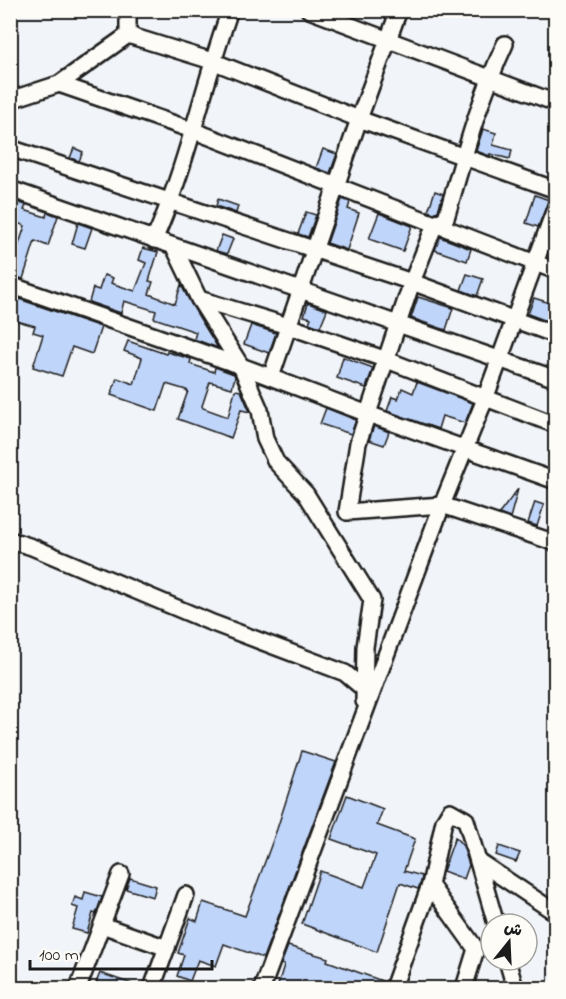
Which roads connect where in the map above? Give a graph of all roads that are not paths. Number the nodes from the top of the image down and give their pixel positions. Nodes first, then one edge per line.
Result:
1 (128, 10) edge
2 (230, 10) edge
3 (309, 10) edge
4 (399, 10) edge
5 (128, 35) junction
6 (388, 40) junction
7 (505, 44) dead end
8 (212, 61) junction
9 (489, 79) junction
10 (59, 84) junction
11 (10, 100) edge
12 (555, 103) edge
13 (359, 119) junction
14 (192, 130) junction
15 (10, 148) edge
16 (463, 157) junction
17 (337, 187) junction
18 (10, 189) edge
19 (555, 190) edge
20 (170, 203) junction
21 (555, 206) edge
22 (435, 224) junction
23 (154, 240) junction
24 (174, 247) junction
25 (316, 250) junction
26 (536, 264) junction
27 (555, 271) edge
28 (412, 282) junction
29 (10, 285) edge
30 (301, 291) junction
31 (200, 299) junction
32 (515, 320) junction
33 (397, 325) junction
34 (288, 326) junction
35 (555, 335) edge
36 (500, 359) junction
37 (387, 360) junction
38 (241, 366) junction
39 (271, 377) junction
40 (555, 379) edge
41 (485, 399) junction
42 (368, 414) junction
43 (555, 425) edge
44 (464, 449) junction
45 (555, 481) edge
46 (441, 505) junction
47 (10, 540) edge
48 (555, 543) edge
49 (364, 689) junction
50 (364, 713) junction
51 (478, 861) junction
52 (121, 874) dead end
53 (430, 885) junction
54 (186, 895) dead end
55 (493, 912) edge
56 (555, 913) edge
57 (102, 925) junction
58 (167, 948) junction
59 (510, 972) edge
60 (78, 988) edge
61 (152, 988) edge
62 (262, 988) edge
63 (393, 988) edge
64 (464, 988) edge
65 (515, 988) edge

1 - 5 street
2 - 8 street
3 - 6 street
4 - 6 street
5 - 8 street
5 - 10 street
6 - 9 street
6 - 13 street
7 - 9 street
8 - 13 street
8 - 14 street
9 - 12 street
9 - 16 street
10 - 11 street
10 - 14 street
13 - 16 street
13 - 17 street
14 - 17 street
14 - 20 street
15 - 20 street
16 - 19 street
16 - 22 street
17 - 22 street
17 - 25 street
18 - 23 street
20 - 23 street
20 - 25 street
21 - 26 street
22 - 26 street
22 - 28 street
23 - 24 street
24 - 30 street
24 - 31 street
25 - 28 street
25 - 30 street
26 - 27 street
26 - 32 street
28 - 32 street
28 - 33 street
29 - 38 street
30 - 33 street
30 - 34 street
31 - 34 street
31 - 38 street
32 - 35 street
32 - 36 street
33 - 36 street
33 - 37 street
34 - 37 street
34 - 39 street
36 - 40 street
36 - 41 street
37 - 41 street
37 - 42 street
38 - 39 street
38 - 49 street
39 - 42 street
41 - 43 street
41 - 44 street
42 - 44 street
42 - 46 street
44 - 45 street
44 - 46 street
46 - 48 street
46 - 50 street
47 - 49 street
49 - 50 street
50 - 62 street
51 - 53 street
51 - 55 street
51 - 56 street
52 - 57 street
53 - 63 street
53 - 64 street
54 - 58 street
57 - 58 street
57 - 60 street
58 - 61 street
59 - 65 street

